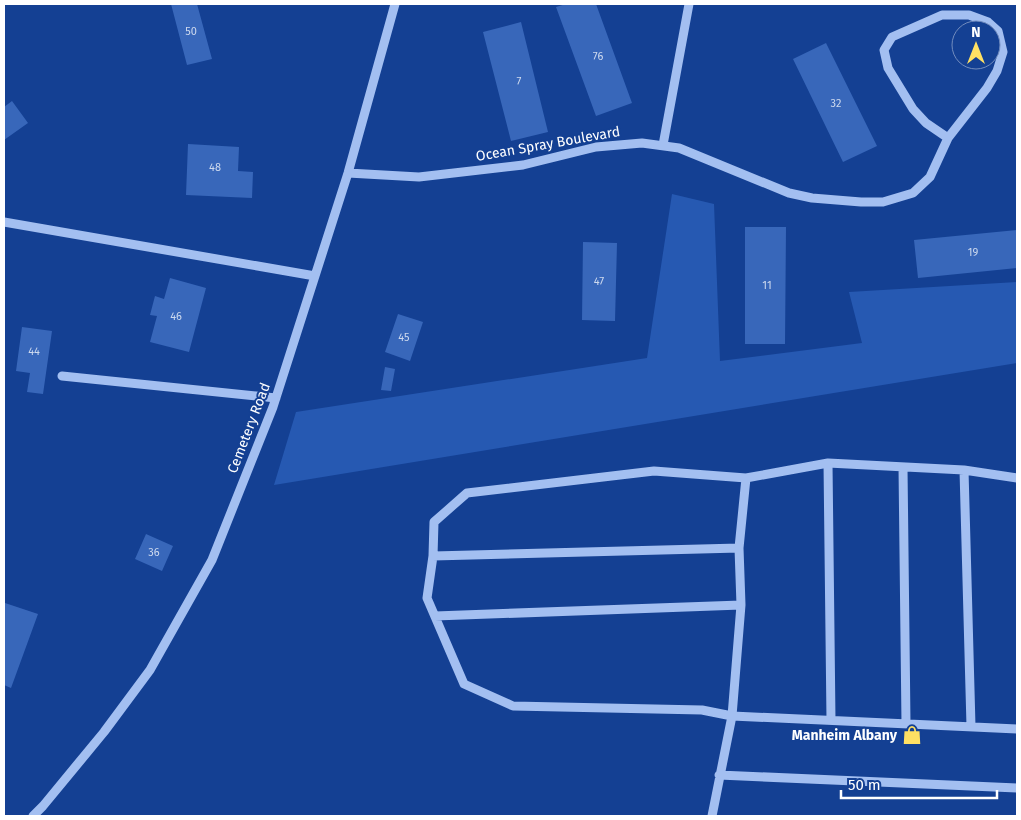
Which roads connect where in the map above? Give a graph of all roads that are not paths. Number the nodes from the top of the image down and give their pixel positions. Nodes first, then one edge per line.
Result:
1 (395, 4) edge
2 (689, 4) edge
3 (948, 138) junction
4 (663, 145) junction
5 (348, 173) junction
6 (4, 222) edge
7 (315, 276) junction
8 (62, 376) dead end
9 (276, 398) junction
10 (828, 463) junction
11 (903, 467) junction
12 (964, 470) junction
13 (746, 478) junction
14 (1017, 478) edge
15 (739, 548) junction
16 (433, 556) junction
17 (741, 605) junction
18 (435, 616) junction
19 (732, 716) junction
20 (831, 720) junction
21 (906, 723) junction
22 (971, 726) junction
23 (1017, 729) edge
24 (719, 775) junction
25 (1017, 788) edge
26 (33, 816) edge
27 (712, 816) edge

1 - 5 street, Cemetery Road
2 - 4 street
3 - 3 street, Ocean Spray Boulevard
3 - 4 street, Ocean Spray Boulevard
4 - 5 street, Ocean Spray Boulevard
5 - 7 street, Cemetery Road
6 - 7 street
7 - 9 street, Cemetery Road
8 - 9 street
9 - 26 street, Cemetery Road
10 - 11 street
10 - 13 street
10 - 20 street
11 - 12 street
11 - 21 street
12 - 14 street
12 - 22 street
13 - 15 street
13 - 16 street
15 - 16 street
15 - 17 street
16 - 18 street
17 - 18 street
17 - 19 street
18 - 19 street
19 - 20 street
19 - 24 street
20 - 21 street
21 - 22 street
22 - 23 street
24 - 25 street
24 - 27 street

